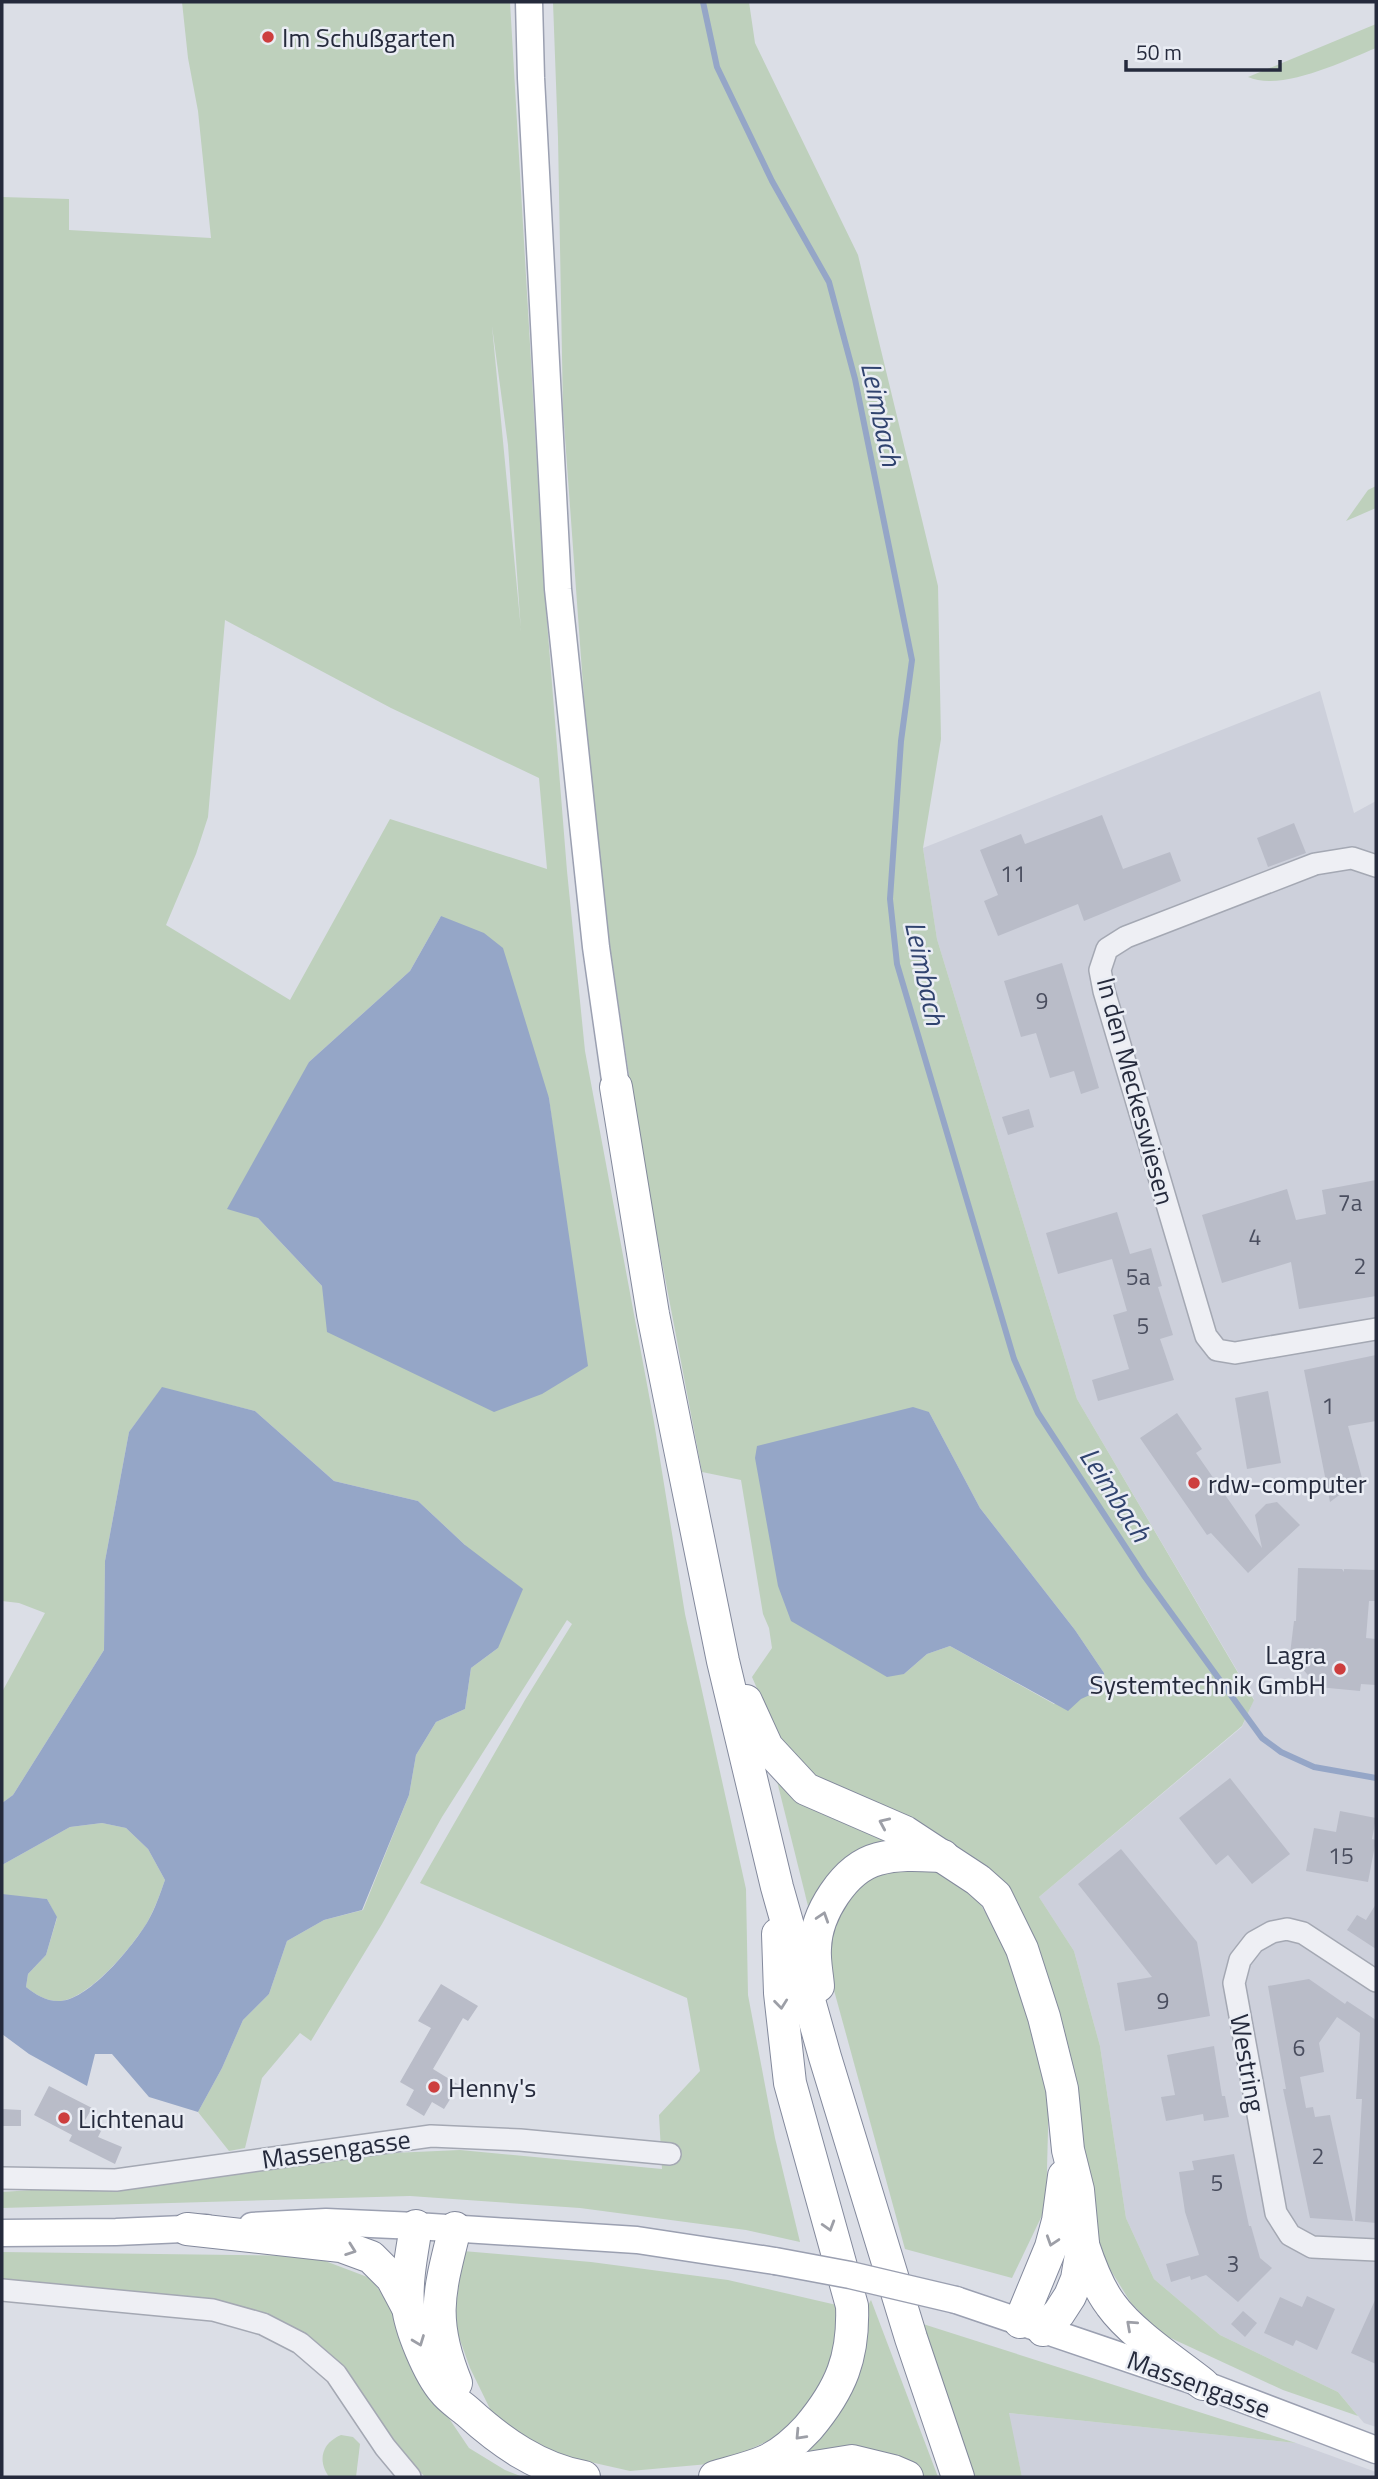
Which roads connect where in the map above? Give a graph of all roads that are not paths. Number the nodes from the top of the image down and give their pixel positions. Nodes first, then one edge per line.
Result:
1 (530, 2) edge
2 (1376, 866) edge
3 (617, 1087) joint
4 (1376, 1329) edge
5 (723, 1661) junction
6 (943, 1856) junction
7 (777, 1887) junction
8 (1376, 1981) edge
9 (825, 2057) junction
10 (1068, 2150) junction
11 (670, 2154) dead end
12 (2, 2178) edge
13 (416, 2226) junction
14 (455, 2228) junction
15 (187, 2229) junction
16 (2, 2233) edge
17 (1083, 2243) junction
18 (1376, 2250) edge
19 (2, 2290) edge
20 (408, 2308) junction
21 (1032, 2326) junction
22 (1203, 2384) junction
23 (469, 2413) junction
24 (1376, 2450) edge
25 (410, 2477) edge
26 (584, 2477) edge
27 (715, 2477) edge
28 (751, 2477) edge
29 (908, 2477) edge
30 (958, 2477) edge

1 - 3 main road
2 - 4 street, In den Meckeswiesen
3 - 5 highway
6 -> 5 highway
5 - 7 highway
9 -> 6 highway
6 - 10 highway
7 - 9 highway
7 -> 27 highway
8 - 18 street, Westring
9 - 30 highway
10 - 17 highway
10 -> 21 highway
11 - 12 street, Massengasse
13 - 14 main road
13 - 15 main road
13 - 20 highway
14 - 21 main road, Massengasse, bridge
14 - 23 highway
15 - 16 main road
15 -> 20 highway
17 - 21 highway
22 -> 17 highway
19 - 25 street
20 -> 23 highway
21 - 22 main road, Massengasse
22 - 24 main road, Massengasse
23 - 26 highway
28 - 29 highway

